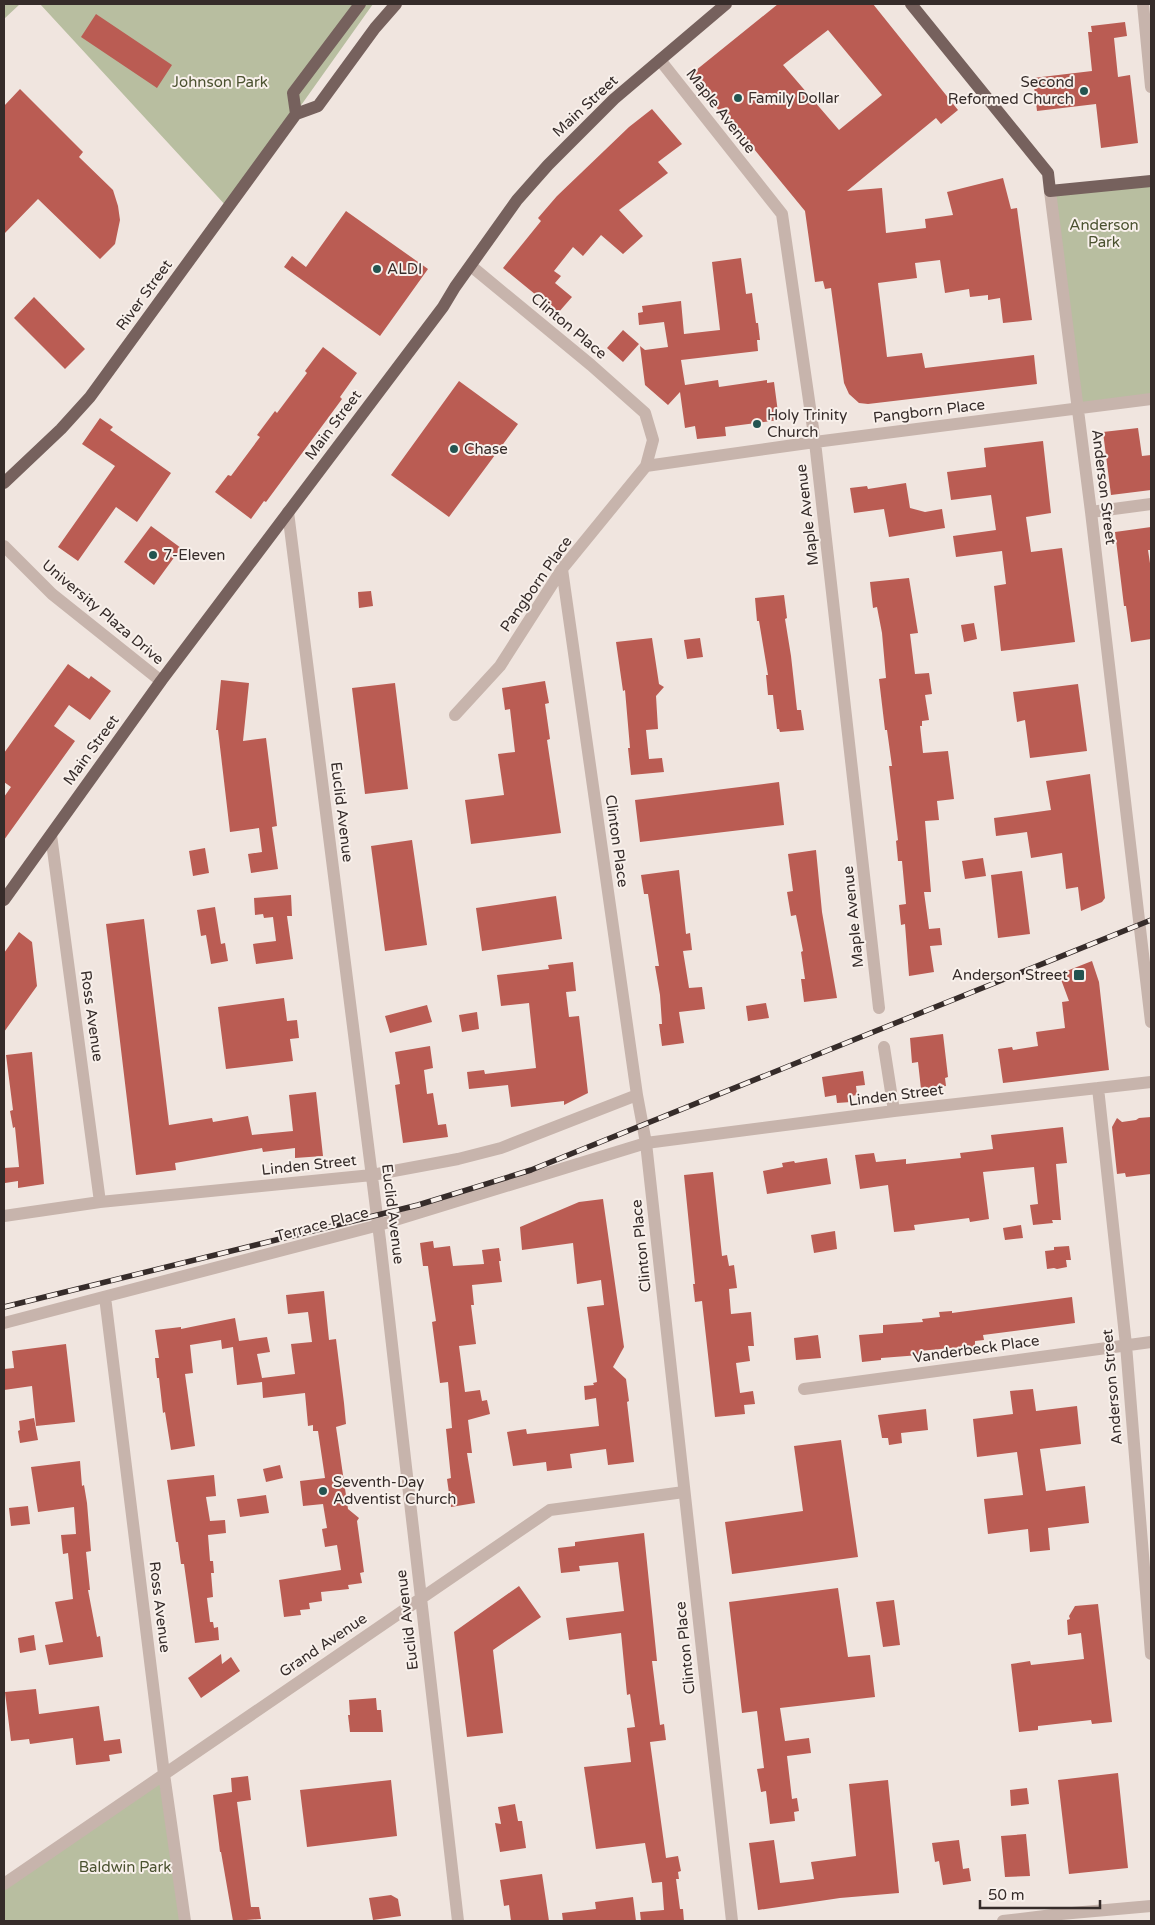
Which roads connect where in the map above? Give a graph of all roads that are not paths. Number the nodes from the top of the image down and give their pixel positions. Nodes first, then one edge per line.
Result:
1 (360, 4) edge
2 (396, 4) edge
3 (726, 4) edge
4 (911, 4) edge
5 (1144, 4) edge
6 (660, 60) junction
7 (1151, 87) edge
8 (296, 114) junction
9 (1151, 181) edge
10 (1050, 191) junction
11 (471, 266) junction
12 (1151, 399) edge
13 (1078, 408) junction
14 (645, 413) joint
15 (815, 442) junction
16 (646, 466) junction
17 (4, 483) edge
18 (1151, 504) edge
19 (288, 512) junction
20 (1091, 512) junction
21 (4, 546) edge
22 (562, 570) junction
23 (161, 681) junction
24 (455, 715) dead end
25 (50, 835) junction
26 (4, 900) edge
27 (879, 1008) dead end
28 (1151, 1022) edge
29 (884, 1047) dead end
30 (1151, 1082) edge
31 (1098, 1088) junction
32 (637, 1095) junction
33 (894, 1112) junction
34 (646, 1143) junction
35 (372, 1175) junction
36 (100, 1202) junction
37 (4, 1216) edge
38 (378, 1225) junction
39 (105, 1297) junction
40 (4, 1323) edge
41 (1151, 1342) edge
42 (1126, 1345) junction
43 (804, 1390) dead end
44 (684, 1492) junction
45 (421, 1598) junction
46 (1151, 1654) edge
47 (164, 1774) junction
48 (4, 1884) edge
49 (1151, 1906) edge
50 (185, 1921) edge
51 (458, 1921) edge
52 (732, 1921) edge
53 (1003, 1921) edge

1 - 8 main road
2 - 8 main road
3 - 6 main road, Main Street
4 - 10 main road, Anderson Street
5 - 7 street
6 - 11 main road, Main Street
6 - 15 street, Maple Avenue
8 - 17 main road, River Street
9 - 10 main road
10 - 13 street, Anderson Street
11 - 14 street, Clinton Place
11 - 19 main road, Main Street
12 - 13 street, Pangborn Place
13 - 15 street, Pangborn Place
13 - 20 street, Anderson Street
14 - 16 street, Pangborn Place
15 - 16 street, Pangborn Place
15 - 27 street, Maple Avenue
16 - 22 street, Pangborn Place
18 - 20 street
19 - 23 main road, Main Street
19 - 35 street, Euclid Avenue
20 - 28 street, Anderson Street
21 - 23 street, University Plaza Drive
22 - 24 street, Pangborn Place
22 - 32 street, Clinton Place
23 - 25 main road, Main Street
25 - 26 main road, Main Street
25 - 36 street, Ross Avenue
29 - 33 street
30 - 31 street, Linden Street
31 - 33 street, Linden Street
31 - 42 street, Anderson Street
32 - 34 street, Clinton Place
32 - 35 street, Linden Street
33 - 34 street, Linden Street
34 - 38 street, Terrace Place
34 - 44 street, Clinton Place
35 - 36 street, Linden Street
35 - 38 street, Euclid Avenue
36 - 37 street, Linden Street
38 - 39 street, Terrace Place
38 - 45 street, Euclid Avenue
39 - 40 street, Terrace Place
39 - 47 street, Ross Avenue
41 - 42 street, Vanderbeck Place
42 - 43 street, Vanderbeck Place
42 - 46 street, Anderson Street
44 - 45 street, Grand Avenue
44 - 52 street, Clinton Place
45 - 47 street, Grand Avenue
45 - 51 street, Euclid Avenue
47 - 48 street, Grand Avenue
47 - 50 street, Ross Avenue
49 - 53 street

